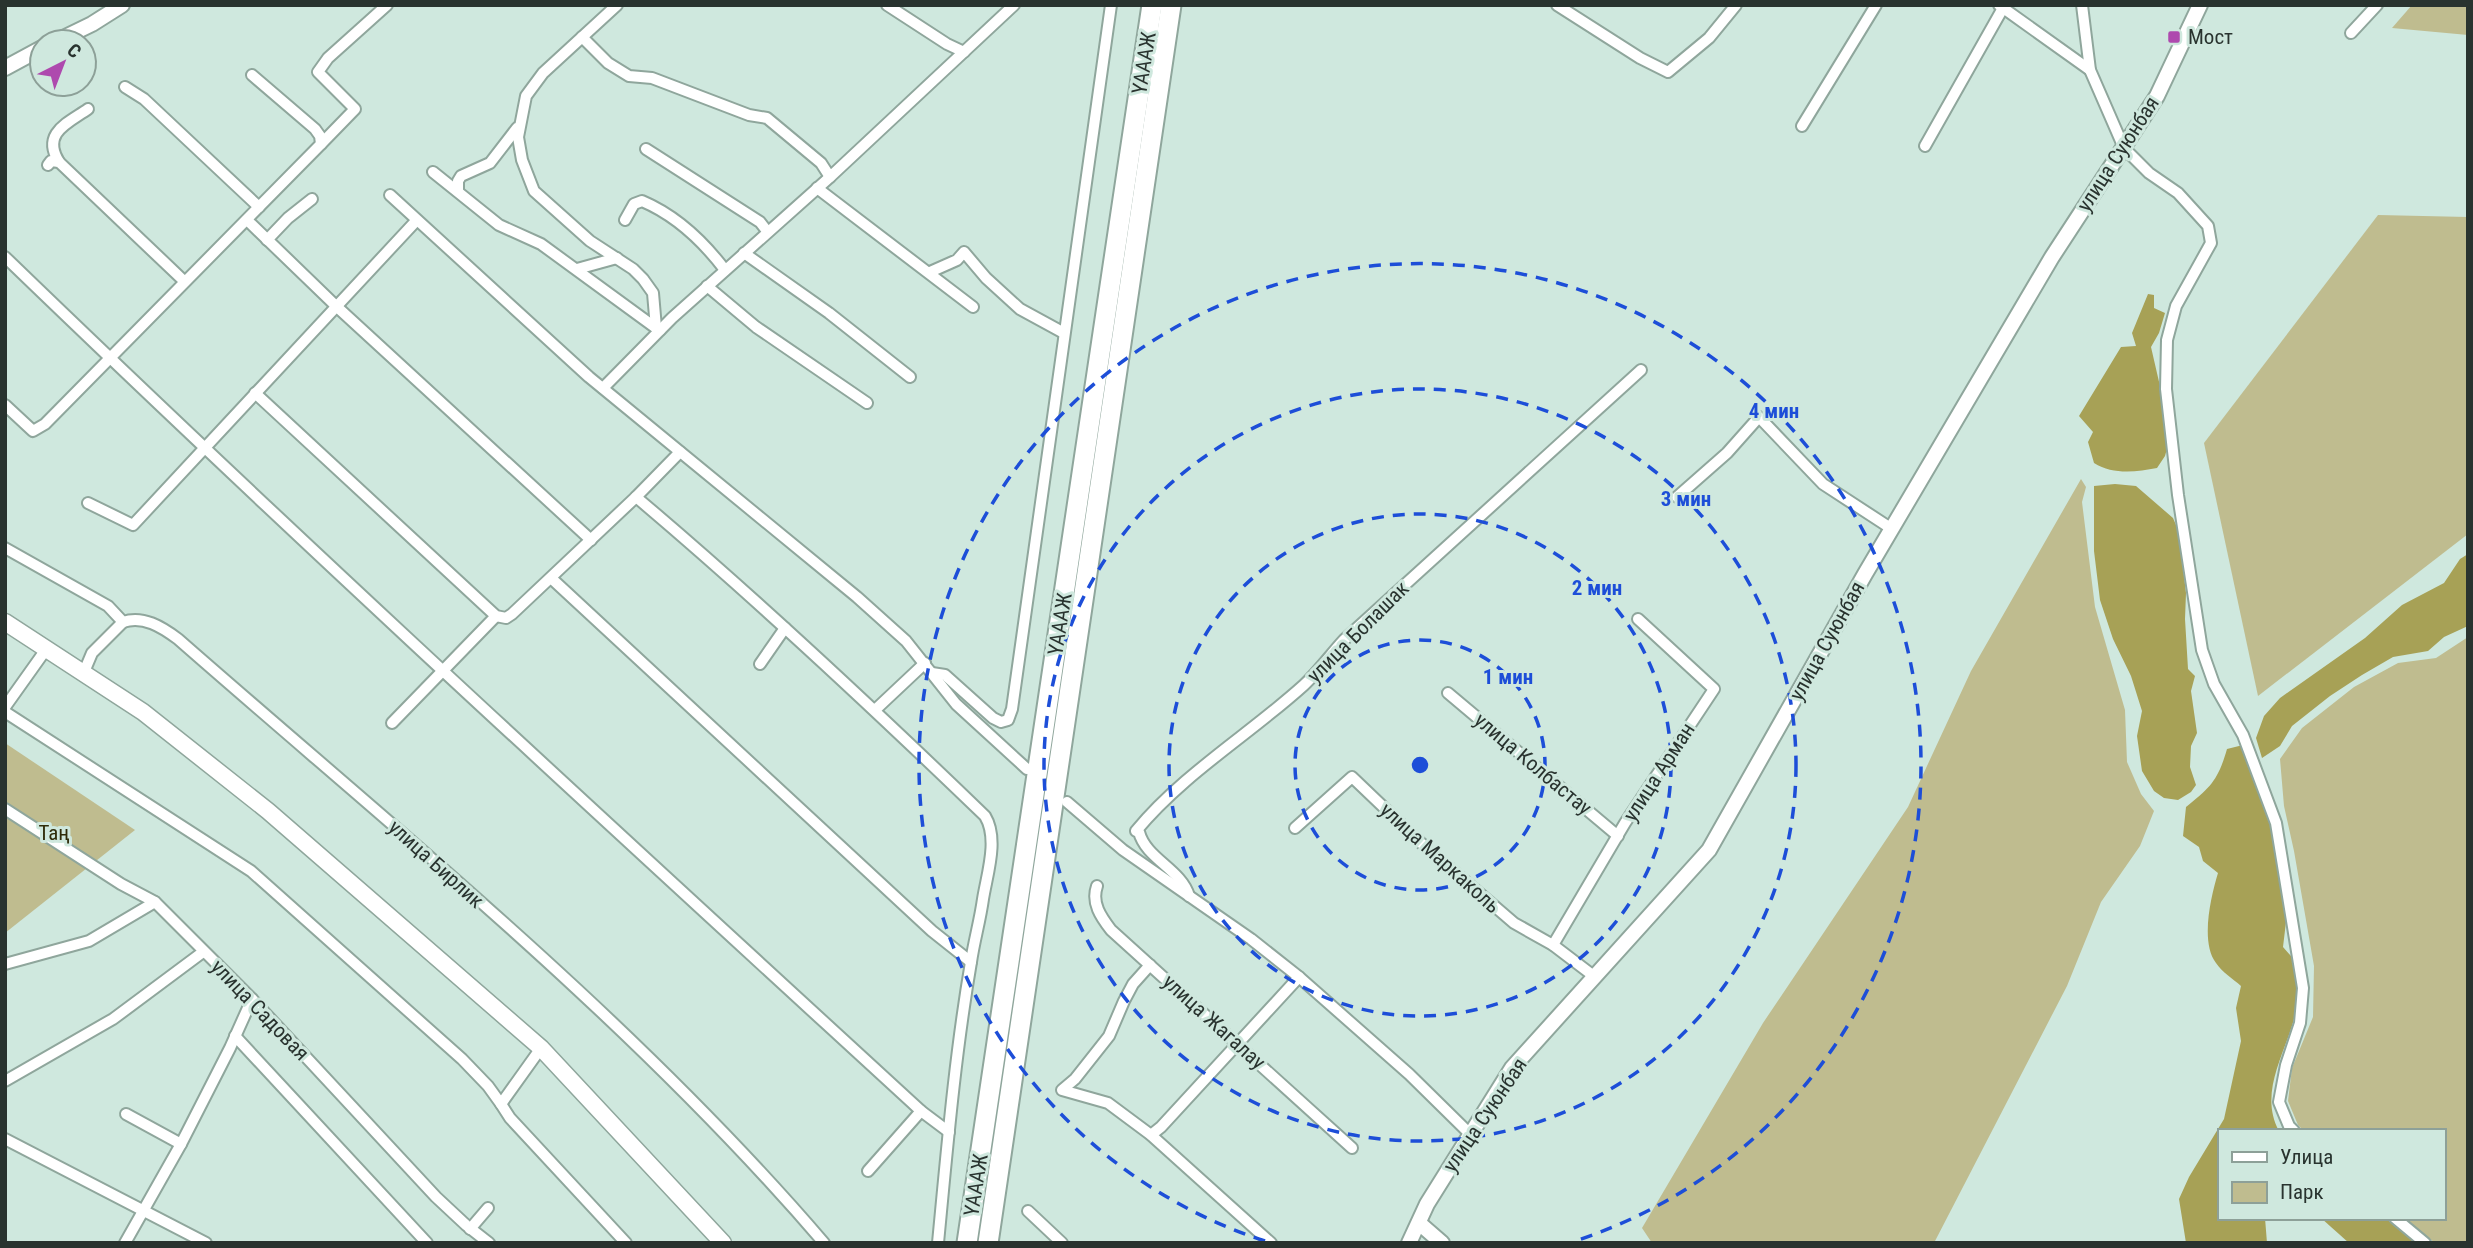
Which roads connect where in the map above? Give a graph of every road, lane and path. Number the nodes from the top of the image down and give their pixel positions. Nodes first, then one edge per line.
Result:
1 (387, 5) edge
2 (617, 5) edge
3 (887, 5) edge
4 (1014, 5) edge
5 (1111, 5) edge
6 (1153, 5) edge
7 (1171, 5) edge
8 (1557, 5) edge
9 (1736, 5) edge
10 (1876, 5) edge
11 (2082, 5) edge
12 (2200, 5) edge
13 (2377, 5) edge
14 (119, 6) edge
15 (2001, 7) edge
16 (80, 28) edge
17 (2351, 33) dead end
18 (582, 37) junction
19 (964, 51) junction
20 (28, 56) edge
21 (5, 68) edge
22 (2090, 70) junction
23 (252, 75) dead end
24 (125, 87) dead end
25 (88, 109) dead end
26 (518, 126) junction
27 (1802, 126) dead end
28 (321, 144) junction
29 (1924, 146) dead end
30 (2124, 148) junction
31 (646, 149) dead end
32 (433, 172) dead end
33 (830, 177) junction
34 (817, 188) junction
35 (458, 191) junction
36 (390, 195) dead end
37 (312, 199) dead end
38 (259, 207) junction
39 (247, 220) junction
40 (625, 220) dead end
41 (416, 221) junction
42 (768, 231) junction
43 (267, 240) junction
44 (744, 253) junction
45 (5, 257) edge
46 (617, 258) junction
47 (576, 269) junction
48 (725, 270) junction
49 (930, 272) junction
50 (184, 281) junction
51 (707, 286) junction
52 (336, 306) junction
53 (974, 306) dead end
54 (658, 329) junction
55 (1064, 332) junction
56 (110, 359) junction
57 (1641, 370) dead end
58 (910, 377) dead end
59 (603, 388) junction
60 (255, 393) junction
61 (867, 402) dead end
62 (5, 405) edge
63 (204, 447) junction
64 (680, 452) junction
65 (636, 497) junction
66 (1677, 497) dead end
67 (88, 503) dead end
68 (1892, 529) junction
69 (591, 540) junction
70 (5, 548) edge
71 (551, 578) junction
72 (496, 616) junction
73 (1638, 619) dead end
74 (5, 622) edge
75 (123, 622) junction
76 (785, 628) junction
77 (47, 648) junction
78 (925, 663) junction
79 (760, 664) dead end
80 (442, 670) junction
81 (84, 672) junction
82 (932, 673) junction
83 (1448, 693) dead end
84 (5, 709) edge
85 (875, 710) junction
86 (392, 723) dead end
87 (1027, 769) dead end
88 (1067, 802) dead end
89 (5, 809) edge
90 (1295, 828) dead end
91 (1618, 836) junction
92 (1097, 886) dead end
93 (1189, 896) junction
94 (155, 902) junction
95 (1553, 945) junction
96 (203, 952) junction
97 (5, 953) edge
98 (19, 960) junction
99 (971, 962) junction
100 (5, 964) edge
101 (1150, 965) junction
102 (1299, 977) junction
103 (1595, 977) junction
104 (252, 999) junction
105 (234, 1036) junction
106 (1238, 1044) junction
107 (541, 1048) junction
108 (5, 1081) edge
109 (501, 1104) junction
110 (921, 1111) junction
111 (126, 1114) dead end
112 (2292, 1129) edge
113 (949, 1132) junction
114 (1470, 1134) junction
115 (1151, 1135) junction
116 (5, 1139) edge
117 (181, 1144) junction
118 (1352, 1148) dead end
119 (868, 1171) dead end
120 (488, 1208) dead end
121 (144, 1210) junction
122 (1028, 1211) dead end
123 (2397, 1220) edge
124 (1419, 1223) junction
125 (470, 1228) junction
126 (124, 1243) edge
127 (206, 1243) edge
128 (426, 1243) edge
129 (489, 1243) edge
130 (626, 1243) edge
131 (723, 1243) edge
132 (824, 1243) edge
133 (938, 1243) edge
134 (967, 1243) edge
135 (988, 1243) edge
136 (1062, 1243) edge
137 (1271, 1243) edge
138 (1409, 1243) edge
139 (1442, 1243) edge
140 (2425, 1243) edge

1 - 28 street
2 - 18 street
3 - 19 street
4 - 19 street
5 - 55 street
6 - 134 highway, ҮАААЖ
7 - 135 highway, ҮАААЖ
8 - 9 street
10 - 27 street
11 - 22 street
12 - 30 main road, улица Суюнбая
13 - 17 street
14 - 16 main road
15 - 22 street
15 - 29 street
18 - 26 street
18 - 33 street
19 - 33 street
20 - 21 main road
22 - 30 street
23 - 28 street
24 - 38 street
25 - 50 street
26 - 35 street
26 - 46 street
28 - 38 street
30 - 68 main road, улица Суюнбая
30 - 112 street
31 - 42 street
32 - 35 street
33 - 34 street
34 - 42 street
34 - 49 street
35 - 47 street
36 - 41 street
37 - 43 street
38 - 39 street
39 - 43 street
39 - 50 street
40 - 48 street
41 - 52 street
41 - 59 street
42 - 44 street
43 - 52 street
44 - 48 street
44 - 58 street
45 - 56 street
46 - 47 street
46 - 54 street
47 - 54 street
48 - 51 street
49 - 53 street
49 - 55 street
50 - 56 street
51 - 54 street
51 - 61 street
52 - 60 street
52 - 69 street
54 - 59 street
55 - 82 street
56 - 62 street
56 - 63 street
57 - 93 street, улица Болашак
59 - 64 street
60 - 63 street
60 - 72 street
63 - 67 street
63 - 80 street
64 - 65 street
64 - 78 street
65 - 69 street
65 - 76 street
66 - 68 street
68 - 103 main road, улица Суюнбая
69 - 71 street
70 - 75 street
71 - 72 street
71 - 99 street
72 - 80 street
73 - 91 street, улица Арман
74 - 77 main road
75 - 81 street
75 - 132 street, улица Бирлик
76 - 79 street
76 - 85 street
77 - 81 main road
77 - 84 street
78 - 82 street
78 - 85 street
80 - 86 street
80 - 110 street
81 - 107 main road
82 - 87 street
83 - 91 street, улица Колбастау
84 - 109 street
85 - 99 street
88 - 93 street
89 - 94 street, улица Садовая
90 - 95 street, улица Маркаколь
91 - 95 street, улица Арман
92 - 101 street, улица Жагалау
93 - 102 street
94 - 96 street, улица Садовая
94 - 98 street
95 - 103 street, улица Маркаколь
96 - 104 street, улица Садовая
96 - 108 street
97 - 98 street
98 - 100 street
99 - 113 street
101 - 106 street, улица Жагалау
101 - 115 street
102 - 106 street
102 - 114 street
103 - 114 main road, улица Суюнбая
104 - 105 street
104 - 125 street, улица Садовая
105 - 117 street
105 - 128 street
106 - 115 street
106 - 118 street, улица Жагалау
107 - 109 street
107 - 131 main road
109 - 130 street
110 - 113 street
110 - 119 street
111 - 117 street
113 - 133 street
114 - 124 main road, улица Суюнбая
115 - 137 street
116 - 121 street
117 - 121 street
120 - 125 street
121 - 126 street
121 - 127 street
122 - 136 street
123 - 140 street
124 - 138 main road, улица Суюнбая
124 - 139 main road
125 - 129 street, улица Садовая

